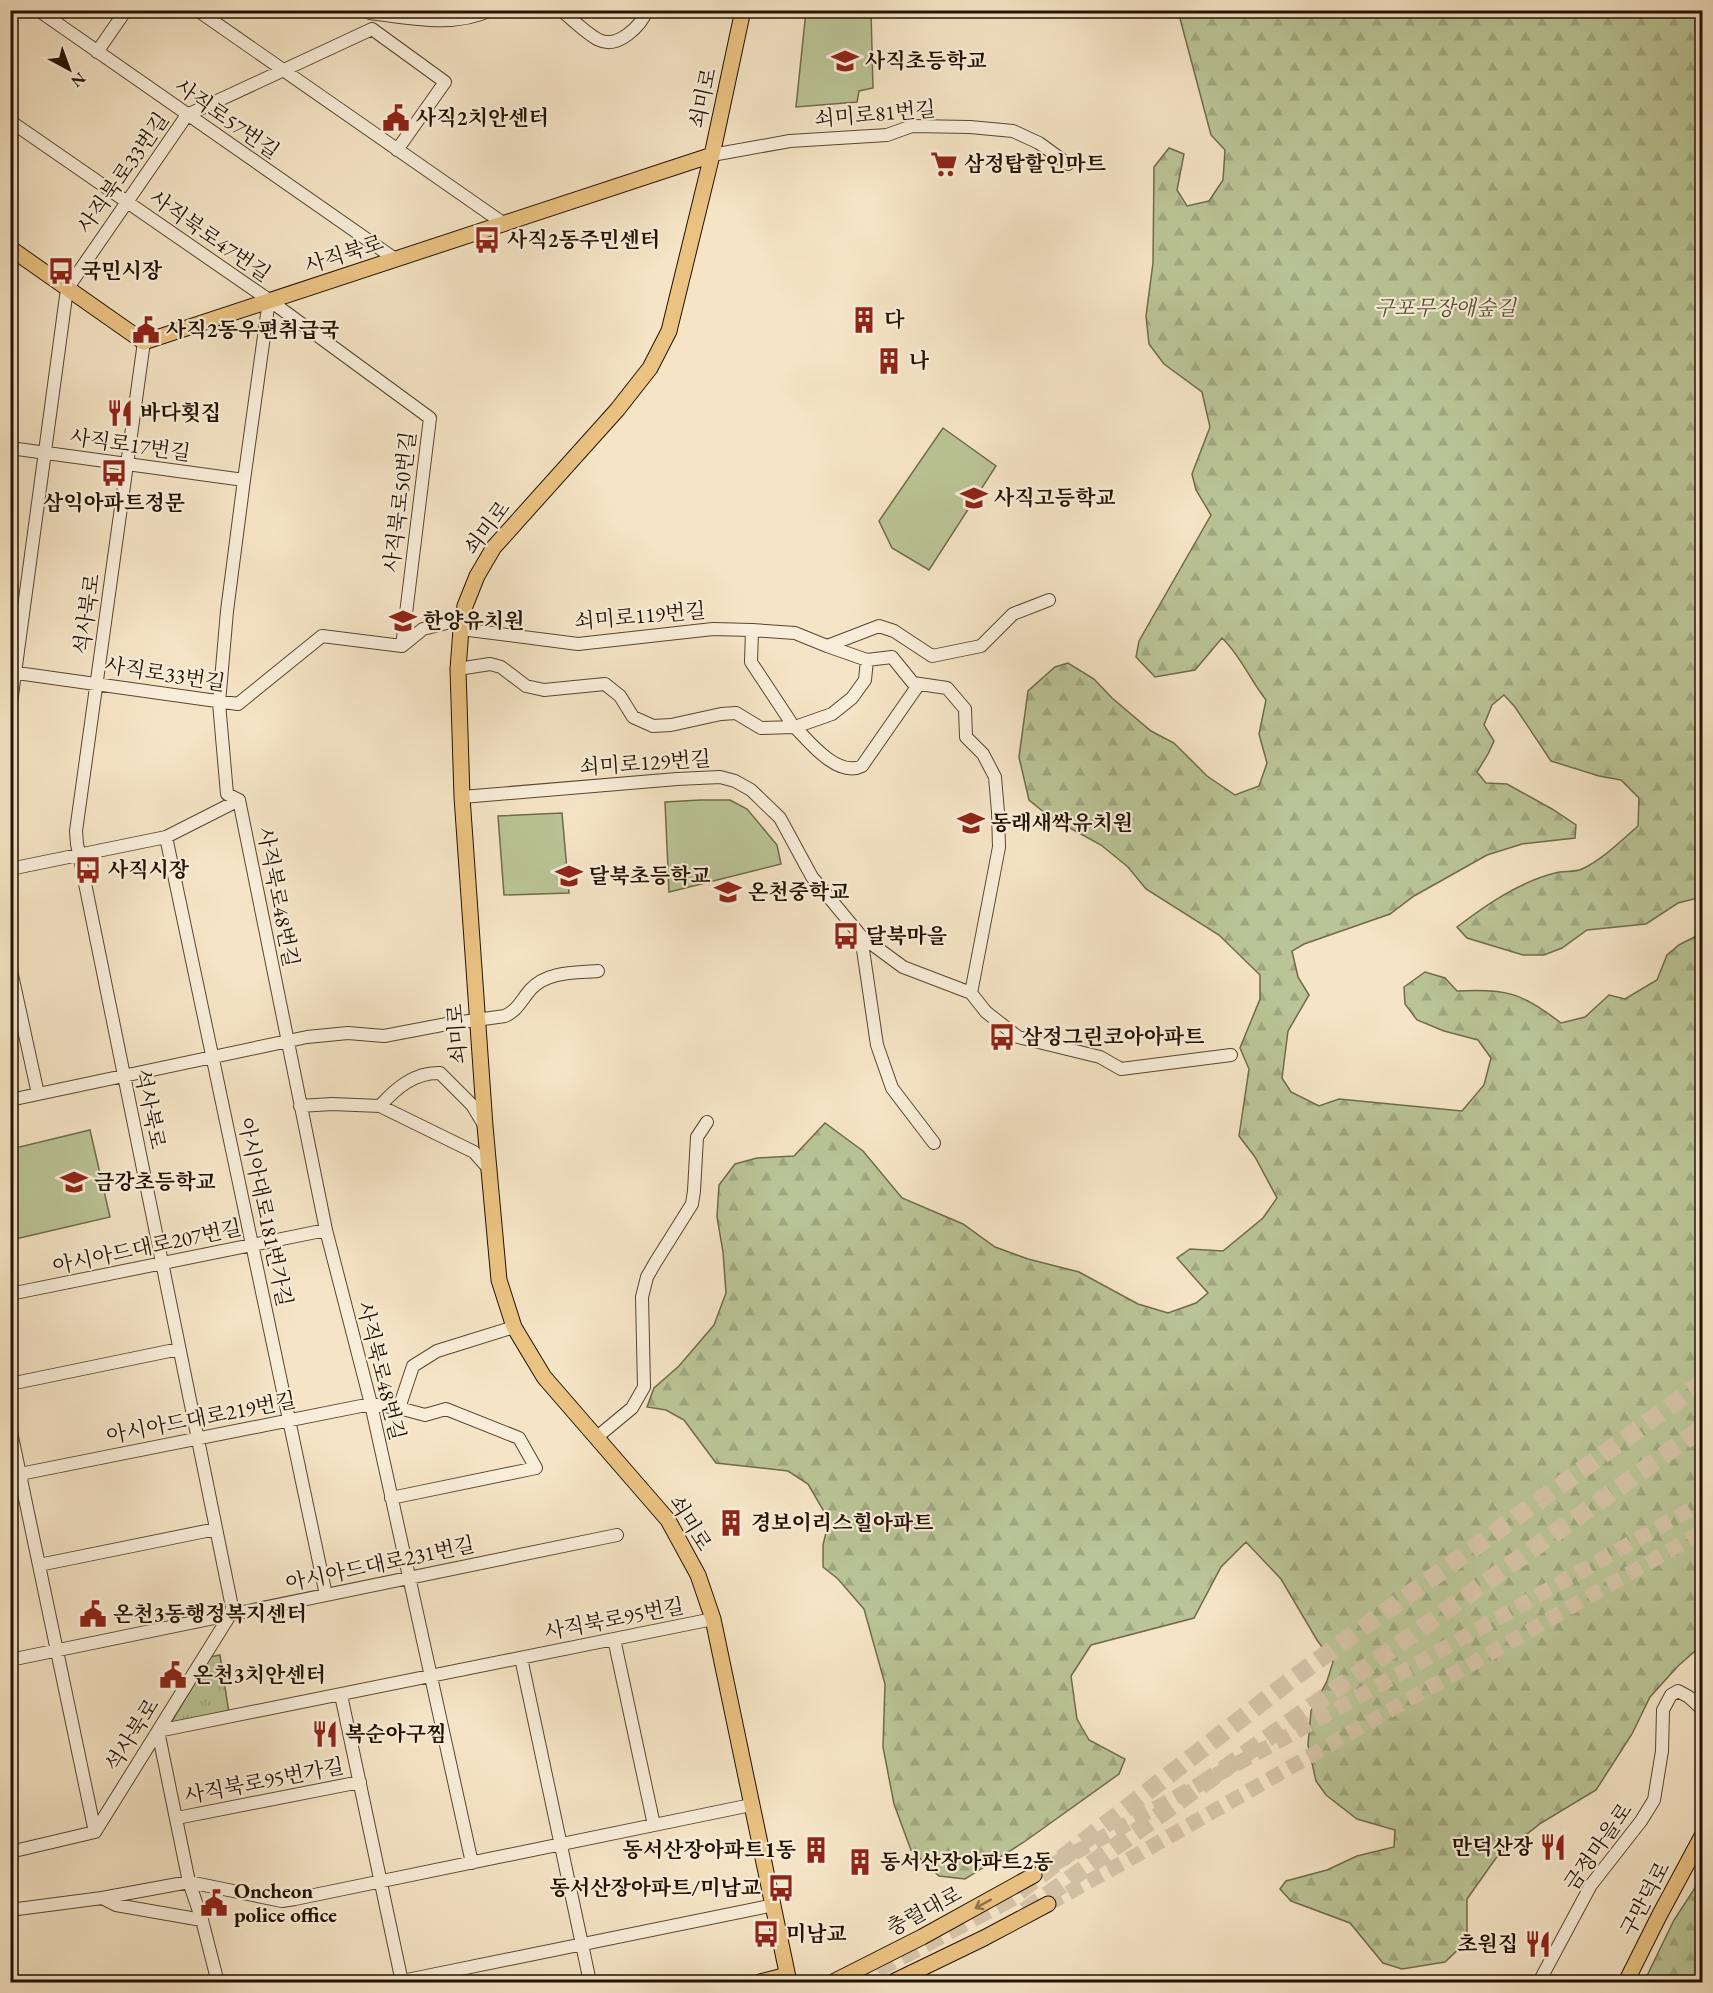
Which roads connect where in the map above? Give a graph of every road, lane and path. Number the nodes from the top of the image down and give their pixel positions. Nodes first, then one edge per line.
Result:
1 (38, 10) edge
2 (126, 10) edge
3 (197, 10) edge
4 (491, 10) edge
5 (561, 10) edge
6 (647, 10) edge
7 (743, 10) edge
8 (368, 12) edge
9 (372, 28) junction
10 (97, 52) junction
11 (284, 71) junction
12 (187, 115) junction
13 (10, 121) edge
14 (397, 150) junction
15 (712, 155) junction
16 (1068, 164) dead end
17 (127, 202) junction
18 (504, 223) junction
19 (10, 248) edge
20 (395, 259) junction
21 (67, 289) junction
22 (269, 300) junction
23 (144, 342) junction
24 (10, 448) edge
25 (46, 453) junction
26 (127, 465) junction
27 (244, 480) junction
28 (1049, 600) dead end
29 (461, 624) junction
30 (752, 630) junction
31 (402, 646) junction
32 (827, 646) junction
33 (867, 660) junction
34 (458, 669) junction
35 (13, 672) edge
36 (97, 683) junction
37 (919, 684) junction
38 (219, 702) junction
39 (10, 710) edge
40 (792, 727) junction
41 (462, 797) junction
42 (239, 800) junction
43 (166, 837) junction
44 (78, 855) junction
45 (10, 869) edge
46 (861, 936) junction
47 (10, 966) edge
48 (598, 971) dead end
49 (971, 993) junction
50 (477, 1020) junction
51 (287, 1042) junction
52 (1231, 1055) dead end
53 (213, 1057) junction
54 (123, 1076) junction
55 (38, 1094) junction
56 (10, 1100) edge
57 (300, 1106) junction
58 (380, 1106) junction
59 (707, 1122) dead end
60 (485, 1126) junction
61 (934, 1143) dead end
62 (489, 1169) junction
63 (326, 1230) junction
64 (252, 1245) junction
65 (162, 1263) junction
66 (10, 1294) edge
67 (514, 1328) junction
68 (179, 1350) junction
69 (10, 1384) edge
70 (371, 1404) junction
71 (399, 1408) junction
72 (289, 1421) junction
73 (10, 1427) edge
74 (597, 1437) junction
75 (197, 1439) junction
76 (15, 1475) edge
77 (391, 1498) junction
78 (216, 1529) junction
79 (617, 1534) dead end
80 (39, 1565) junction
81 (409, 1578) junction
82 (326, 1595) junction
83 (230, 1615) junction
84 (713, 1619) junction
85 (614, 1639) junction
86 (56, 1651) junction
87 (521, 1658) junction
88 (10, 1660) edge
89 (431, 1676) junction
90 (341, 1695) junction
91 (1702, 1709) edge
92 (158, 1731) junction
93 (360, 1782) junction
94 (751, 1805) junction
95 (177, 1818) junction
96 (654, 1825) junction
97 (94, 1832) junction
98 (1702, 1836) edge
99 (560, 1844) junction
100 (10, 1852) edge
101 (472, 1863) junction
102 (1034, 1875) tunnel mouth
103 (189, 1882) junction
104 (381, 1882) junction
105 (102, 1898) junction
106 (1047, 1904) tunnel mouth
107 (774, 1905) junction
108 (10, 1910) edge
109 (202, 1920) junction
110 (581, 1944) junction
111 (10, 1975) edge
112 (788, 1979) edge
113 (402, 1982) edge
114 (12, 1983) edge
115 (214, 1983) edge
116 (590, 1983) edge
117 (760, 1983) edge
118 (833, 1983) edge
119 (893, 1983) edge
120 (1539, 1983) edge
121 (1626, 1983) edge

1 - 10 street, 사직로57번길
2 - 10 street
3 - 11 street
4 - 8 street
5 - 6 street
7 - 15 main road, 쇠미로
8 - 9 street
9 - 11 street, 사직북로33번길
9 - 14 street
10 - 12 street, 사직로57번길
11 - 12 street, 사직북로33번길
11 - 14 street
12 - 17 street, 사직북로33번길
12 - 20 street, 사직로57번길
13 - 17 street, 사직북로47번길
14 - 18 street
15 - 16 street, 쇠미로81번길
15 - 18 main road, 사직북로
15 - 29 main road, 쇠미로
17 - 21 street, 사직북로33번길
17 - 22 street, 사직북로47번길
18 - 20 main road, 사직북로
19 - 21 main road
20 - 22 main road, 사직북로
21 - 23 main road
21 - 25 street
22 - 23 main road, 사직북로
22 - 27 street, 사직북로48번길
22 - 31 street, 사직북로50번길
23 - 26 street, 석사북로
24 - 25 street, 사직로17번길
25 - 26 street, 사직로17번길
25 - 35 street
26 - 27 street, 사직로17번길
26 - 36 street, 석사북로
27 - 38 street, 사직북로48번길
28 - 32 street
29 - 30 street, 쇠미로119번길
29 - 31 street
29 - 34 main road, 쇠미로
30 - 32 street, 쇠미로119번길
30 - 40 street
31 - 38 street, 사직로33번길
32 - 33 street, 쇠미로119번길
33 - 37 street, 쇠미로119번길
33 - 40 street
34 - 40 street
34 - 41 main road, 쇠미로
35 - 36 street, 사직로33번길
35 - 39 street
36 - 38 street, 사직로33번길
36 - 44 street, 석사북로
37 - 40 street
37 - 49 street
38 - 42 street, 사직북로48번길
41 - 46 street, 쇠미로129번길
41 - 50 main road, 쇠미로
42 - 43 street
42 - 51 street, 사직북로48번길
43 - 44 street
43 - 53 street, 아시아대로181번가길
44 - 45 street
44 - 54 street, 석사북로
46 - 49 street, 쇠미로129번길
46 - 61 street
47 - 55 street
48 - 50 street
49 - 52 street, 쇠미로129번길
50 - 51 street
50 - 60 main road, 쇠미로
51 - 53 street
51 - 57 street, 사직북로48번길
53 - 54 street
53 - 64 street, 아시아대로181번가길
54 - 55 street
54 - 65 street, 석사북로
55 - 56 street
57 - 58 street
57 - 63 street, 사직북로48번길
58 - 60 street, 쇠미로
58 - 62 street
59 - 74 street
60 - 62 main road, 쇠미로
62 - 67 main road, 쇠미로
63 - 64 street, 아시아드대로207번길
63 - 70 street, 사직북로48번길
64 - 65 street, 아시아드대로207번길
64 - 72 street, 아시아대로181번가길
65 - 66 street, 아시아드대로207번길
65 - 68 street, 석사북로
67 - 71 street
67 - 74 main road, 쇠미로
68 - 69 street
68 - 75 street, 석사북로
70 - 71 street, 아시아드대로219번길
70 - 72 street, 아시아드대로219번길
70 - 77 street, 사직북로48번길
71 - 77 street, 아시아드대로219번길
72 - 75 street, 아시아드대로219번길
72 - 82 street, 아시아대로181번가길
73 - 76 street
74 - 84 main road, 쇠미로
75 - 76 street, 아시아드대로219번길
75 - 78 street, 석사북로
76 - 80 street
77 - 81 street, 사직북로48번길
78 - 80 street
78 - 83 street, 석사북로
79 - 81 street, 아시아드대로231번길
80 - 86 street
81 - 82 street, 아시아드대로231번길
81 - 89 street, 사직북로48번길
82 - 83 street, 아시아드대로231번길
83 - 86 street, 아시아드대로231번길
83 - 92 street, 석사북로
84 - 85 street, 사직북로95번길
84 - 94 main road, 쇠미로
85 - 87 street, 사직북로95번길
85 - 96 street
86 - 88 street, 아시아드대로231번길
86 - 97 street
87 - 89 street, 사직북로95번길
87 - 99 street, 사직북로95번길
89 - 90 street, 사직북로95번길
89 - 101 street, 사직북로48번길
90 - 92 street, 사직북로95번길
90 - 93 street
91 - 120 street, 금정마을로
92 - 95 street
92 - 97 street, 석사북로
93 - 95 street, 사직북로95번가길
93 - 104 street
94 - 96 street
94 - 107 main road, 쇠미로
95 - 103 street
96 - 99 street
97 - 100 street
98 - 121 main road, 구만덕로
99 - 101 street
99 - 110 street, 사직북로95번길
101 - 104 street
102 -> 118 main road, 충렬대로
103 - 104 street
103 - 105 street
103 - 109 street
104 - 113 street
105 - 108 street
105 - 109 street
106 - 119 main road
107 - 110 street
107 - 112 main road, 쇠미로
109 - 115 street
110 - 113 street
110 - 116 street, 사직북로95번길
111 - 114 main road
112 - 117 main road

